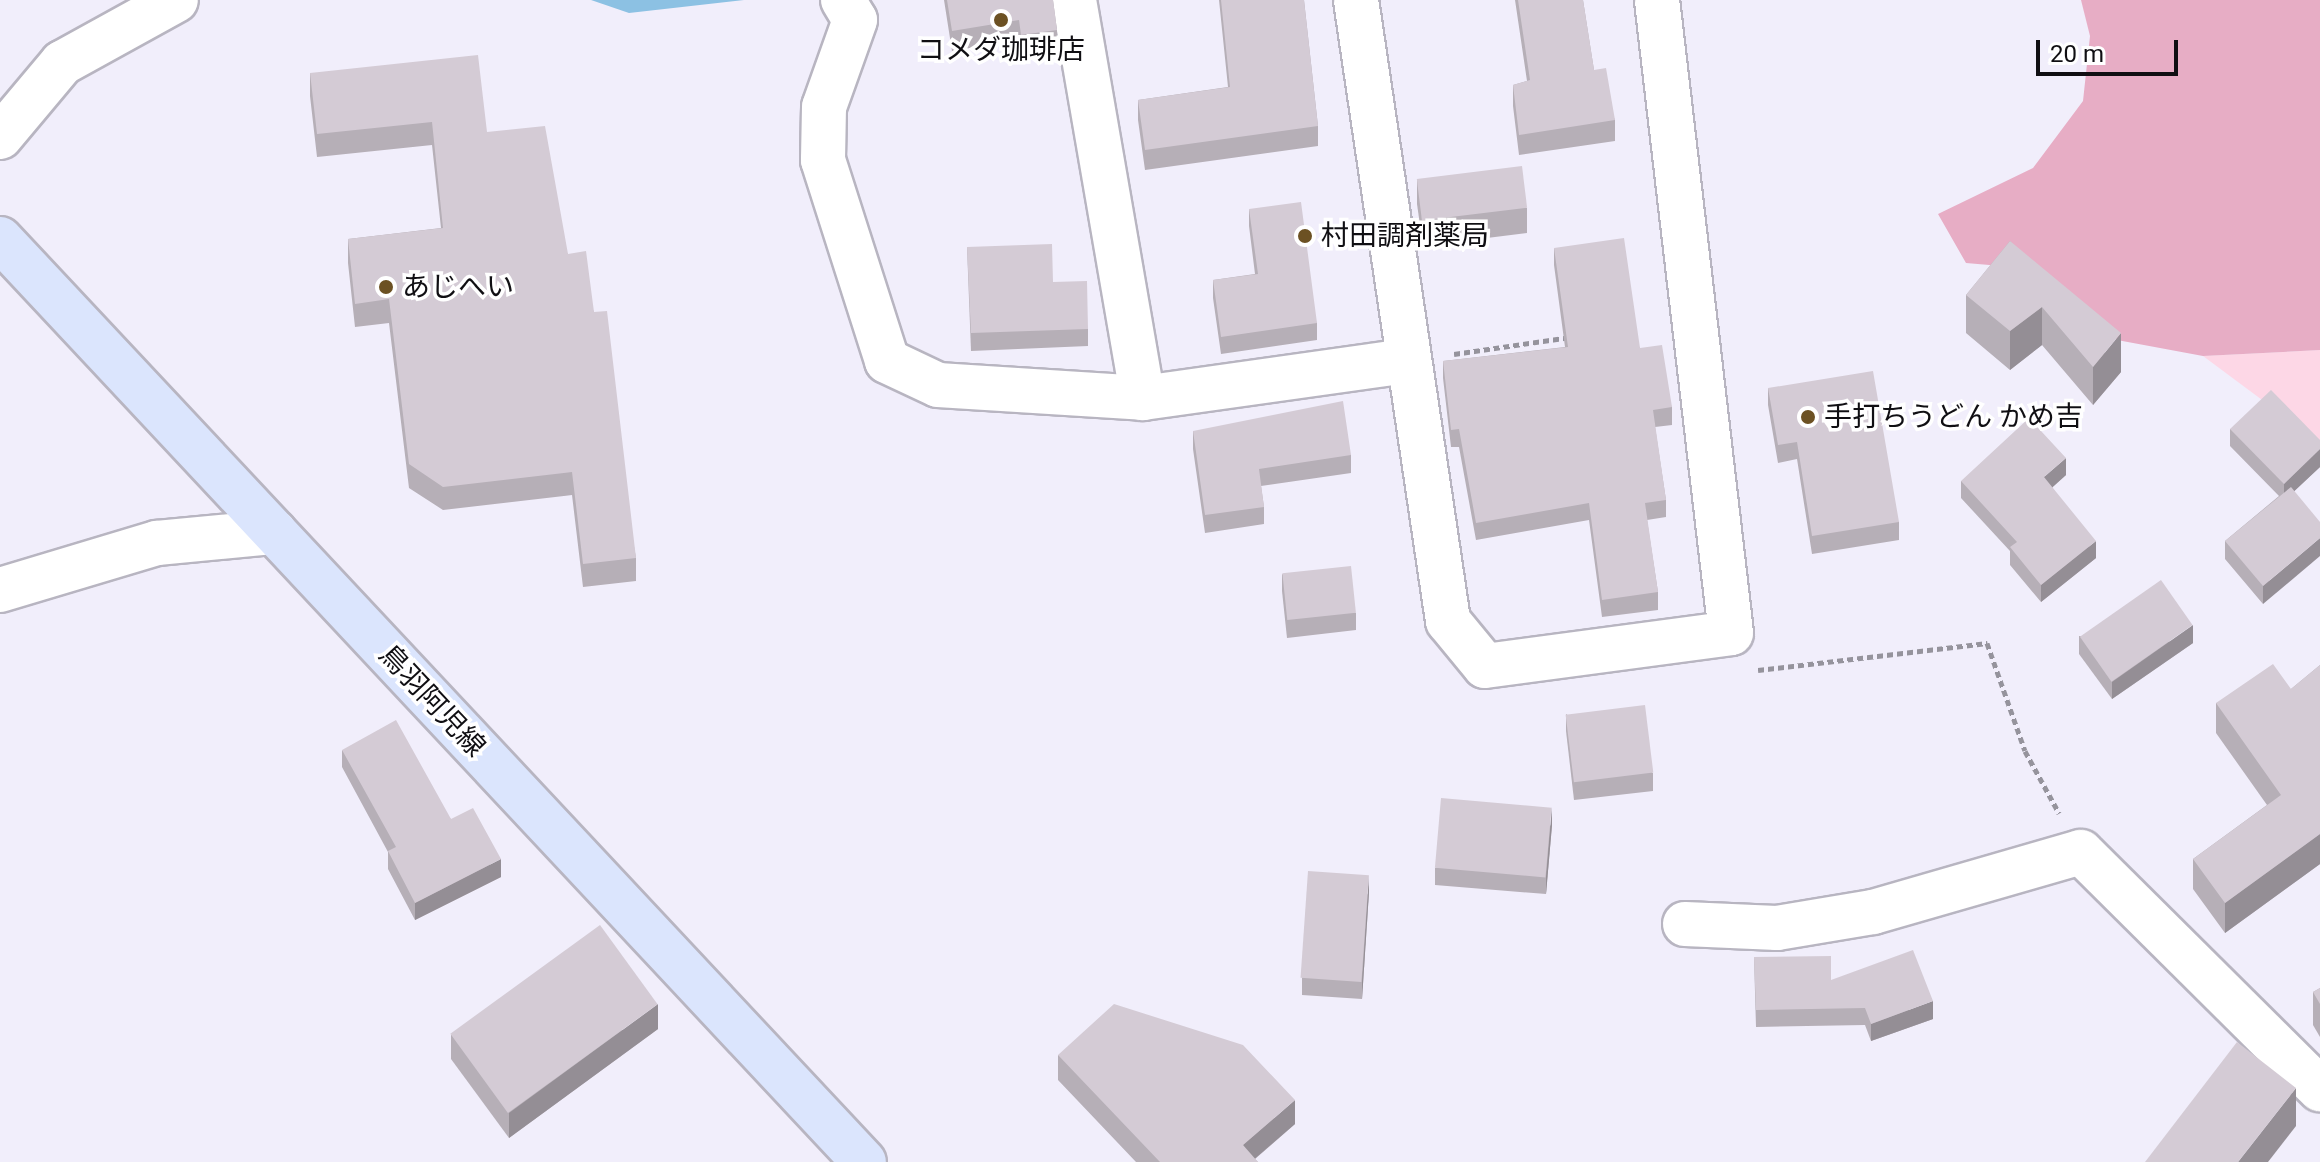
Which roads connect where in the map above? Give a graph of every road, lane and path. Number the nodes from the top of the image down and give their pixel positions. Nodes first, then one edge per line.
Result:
1 (176, 0) edge
2 (843, 0) edge
3 (1074, 0) edge
4 (1356, 0) edge
5 (1657, 0) edge
6 (0, 137) edge
7 (0, 239) edge
8 (1589, 335) edge
9 (1407, 361) junction
10 (1143, 398) junction
11 (274, 532) junction
12 (0, 590) edge
13 (1731, 633) junction
14 (2081, 852) junction
15 (1685, 924) dead end
16 (2320, 1089) edge
17 (864, 1162) edge

1 - 6 street
2 - 10 street
3 - 10 street
4 - 9 street
5 - 13 street
7 - 11 main road, 鳥羽阿児線
8 - 9 path
9 - 10 street
9 - 13 street
11 - 12 street
11 - 17 main road, 鳥羽阿児線
13 - 14 path
14 - 15 street
14 - 16 street

